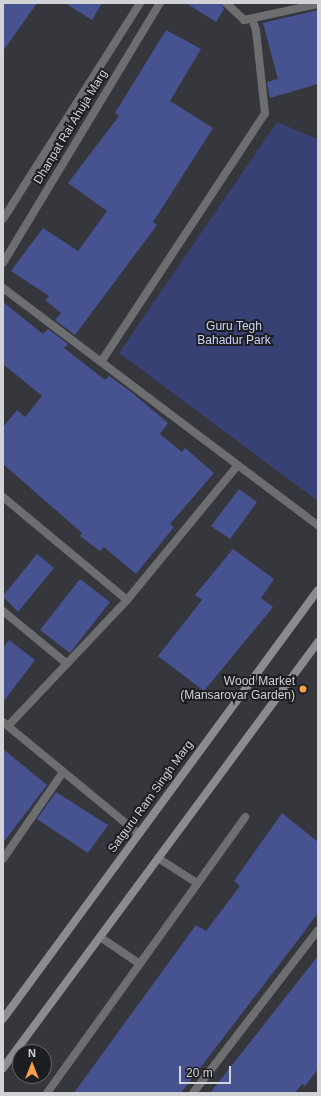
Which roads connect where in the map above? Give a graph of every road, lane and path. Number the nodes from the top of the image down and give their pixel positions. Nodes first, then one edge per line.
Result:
1 (140, 3) edge
2 (160, 3) edge
3 (226, 3) edge
4 (318, 4) edge
5 (252, 19) junction
6 (3, 219) edge
7 (3, 263) edge
8 (3, 288) edge
9 (101, 362) junction
10 (237, 466) junction
11 (3, 497) edge
12 (318, 525) edge
13 (318, 590) edge
14 (126, 600) junction
15 (3, 610) edge
16 (318, 642) edge
17 (66, 663) junction
18 (5, 724) edge
19 (63, 772) junction
20 (245, 817) dead end
21 (139, 834) junction
22 (158, 858) junction
23 (3, 859) edge
24 (198, 883) junction
25 (318, 930) edge
26 (100, 937) junction
27 (140, 964) junction
28 (3, 1019) edge
29 (3, 1068) edge
30 (47, 1093) edge
31 (192, 1093) edge

1 - 6 street, Dhanpat Rai Ahuja Marg
2 - 7 street, Dhanpat Rai Ahuja Marg
3 - 5 street
4 - 5 street
5 - 9 street
8 - 9 street
9 - 10 street
10 - 12 street
10 - 14 street
11 - 14 street
13 - 21 main road, Satguru Ram Singh Marg
14 - 17 street
15 - 17 street
16 - 22 main road
17 - 18 street
18 - 19 street
19 - 21 street
19 - 23 street
20 - 24 street
21 - 28 main road, Satguru Ram Singh Marg
22 - 24 street
22 - 26 main road
24 - 27 street
25 - 31 street
26 - 27 street
26 - 29 main road
27 - 30 street

